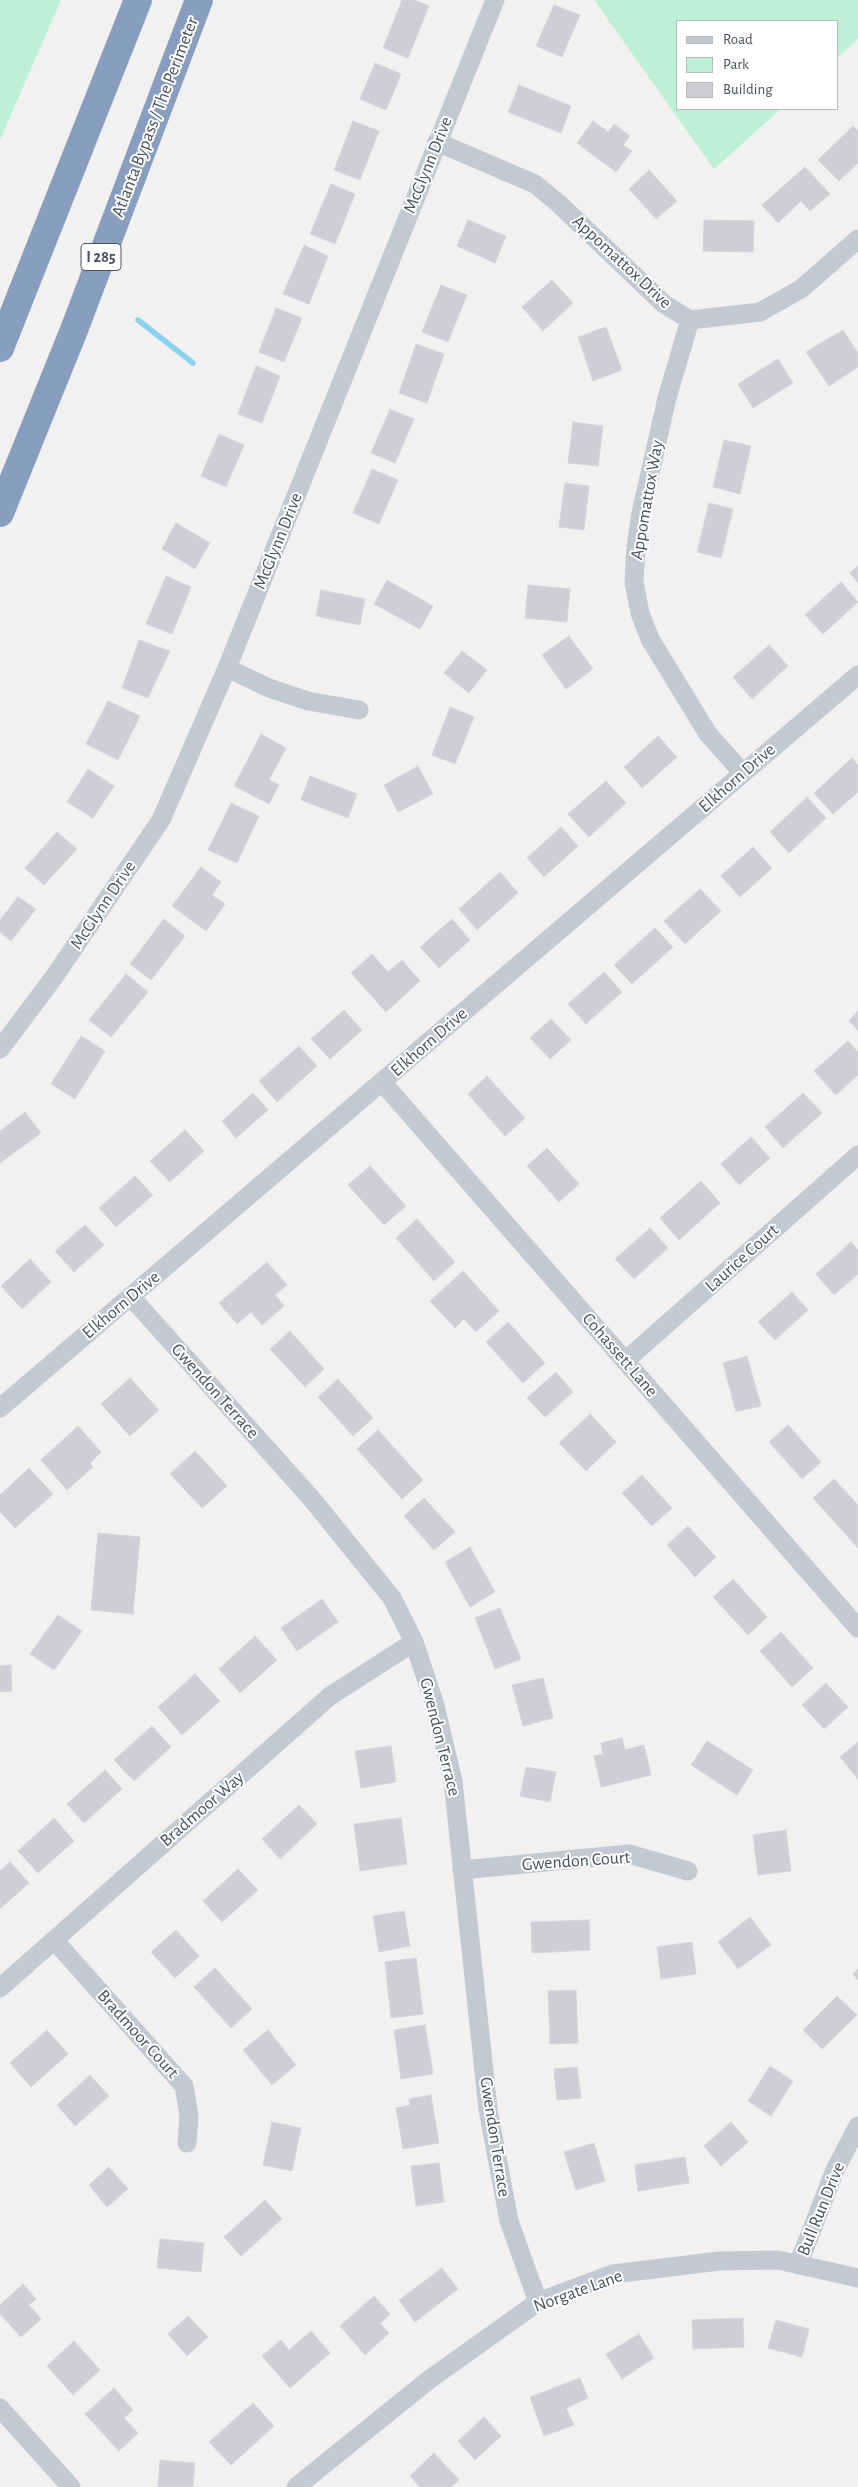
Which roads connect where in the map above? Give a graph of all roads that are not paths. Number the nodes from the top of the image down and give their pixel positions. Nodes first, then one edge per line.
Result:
1 (138, 0) edge
2 (199, 0) edge
3 (495, 0) edge
4 (437, 142) junction
5 (858, 239) edge
6 (690, 320) junction
7 (0, 348) edge
8 (0, 513) edge
9 (227, 668) junction
10 (858, 675) edge
11 (359, 710) dead end
12 (743, 773) junction
13 (0, 1049) edge
14 (382, 1082) junction
15 (858, 1155) edge
16 (131, 1296) junction
17 (626, 1361) junction
18 (0, 1408) edge
19 (857, 1625) edge
20 (414, 1642) junction
21 (462, 1870) junction
22 (688, 1871) dead end
23 (54, 1940) junction
24 (0, 1988) edge
25 (858, 2126) edge
26 (187, 2143) dead end
27 (798, 2265) junction
28 (858, 2278) edge
29 (538, 2302) junction
30 (0, 2408) edge
31 (71, 2487) edge
32 (296, 2487) edge

1 - 7 highway
2 - 8 highway, Atlanta Bypass / The Perimeter / I 285
3 - 4 street, McGlynn Drive
4 - 6 street, Appomattox Drive
4 - 9 street, McGlynn Drive
5 - 6 street, Appomattox Drive
6 - 12 street, Appomattox Way
9 - 11 street
9 - 13 street, McGlynn Drive
10 - 12 street, Elkhorn Drive
12 - 14 street, Elkhorn Drive
14 - 16 street, Elkhorn Drive
14 - 17 street, Cohassett Lane
15 - 17 street, Laurice Court
16 - 18 street, Elkhorn Drive
16 - 20 street, Gwendon Terrace
17 - 19 street, Cohassett Lane
20 - 21 street, Gwendon Terrace
20 - 23 street, Bradmoor Way
21 - 22 street, Gwendon Court
21 - 29 street, Gwendon Terrace
23 - 24 street, Bradmoor Way
23 - 26 street, Bradmoor Court
25 - 27 street, Bull Run Drive
27 - 28 street, Norgate Lane
27 - 29 street, Norgate Lane
29 - 32 street, Norgate Lane
30 - 31 street

